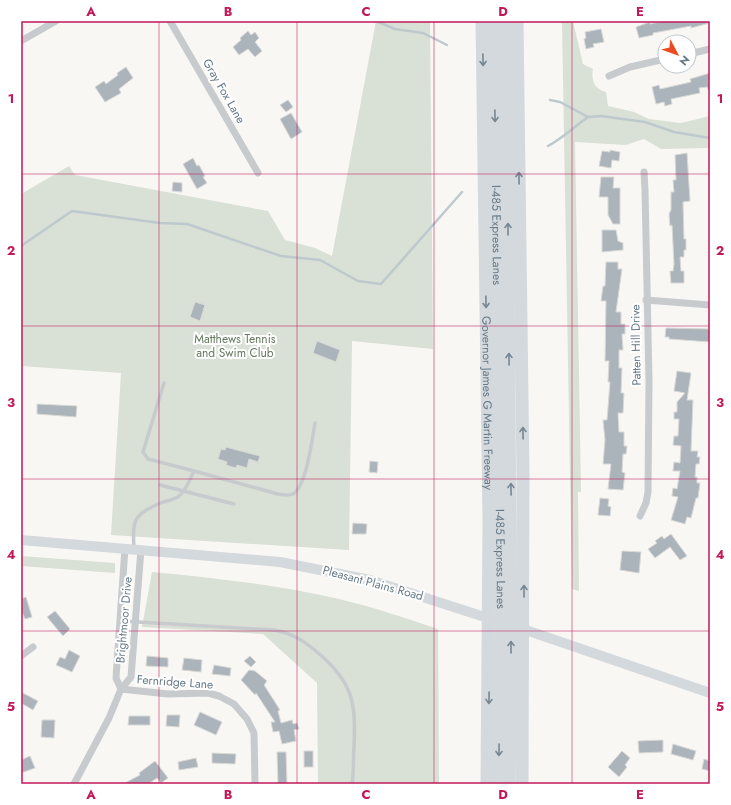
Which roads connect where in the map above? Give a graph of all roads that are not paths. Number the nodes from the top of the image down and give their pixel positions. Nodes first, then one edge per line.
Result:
1 (56, 21) edge
2 (170, 21) edge
3 (482, 21) edge
4 (494, 21) edge
5 (506, 21) edge
6 (517, 21) edge
7 (21, 41) edge
8 (710, 49) edge
9 (697, 52) edge
10 (657, 61) edge
11 (609, 76) dead end
12 (644, 172) dead end
13 (258, 173) dead end
14 (508, 255) junction
15 (646, 300) junction
16 (710, 305) edge
17 (522, 343) junction
18 (164, 382) dead end
19 (315, 423) dead end
20 (194, 470) junction
21 (160, 485) dead end
22 (184, 490) junction
23 (234, 504) dead end
24 (640, 516) dead end
25 (21, 540) edge
26 (134, 549) junction
27 (500, 558) junction
28 (121, 621) junction
29 (135, 622) junction
30 (33, 647) dead end
31 (21, 656) edge
32 (489, 669) junction
33 (121, 689) junction
34 (710, 693) edge
35 (74, 784) edge
36 (255, 784) edge
37 (352, 784) edge
38 (487, 784) edge
39 (499, 784) edge
40 (509, 784) edge
41 (522, 784) edge

1 - 7 street
2 - 13 street, Gray Fox Lane
3 -> 32 highway, Governor James G Martin Freeway
4 -> 27 highway, I-485 Express Lanes
14 -> 5 highway, I-485 Express Lanes
17 -> 6 highway
8 - 9 street
10 - 11 street
12 - 15 street, Patten Hill Drive
14 - 17 highway
40 -> 14 highway, I-485 Express Lanes
15 - 16 street
15 - 24 street, Patten Hill Drive
41 -> 17 highway
18 - 20 lane
19 - 20 lane
20 - 22 lane
21 - 22 lane
22 - 23 lane
22 - 26 lane
25 - 26 street, Pleasant Plains Road
26 - 28 street, Brightmoor Drive
26 - 29 street, Brightmoor Drive
26 - 34 street, Pleasant Plains Road
27 - 32 highway
27 -> 39 highway, I-485 Express Lanes
28 - 29 lane
28 - 33 street, Brightmoor Drive
29 - 33 street, Brightmoor Drive
29 - 37 lane
30 - 31 street
32 -> 38 highway, Governor James G Martin Freeway
33 - 35 street, Brightmoor Drive
33 - 36 street, Fernridge Lane

